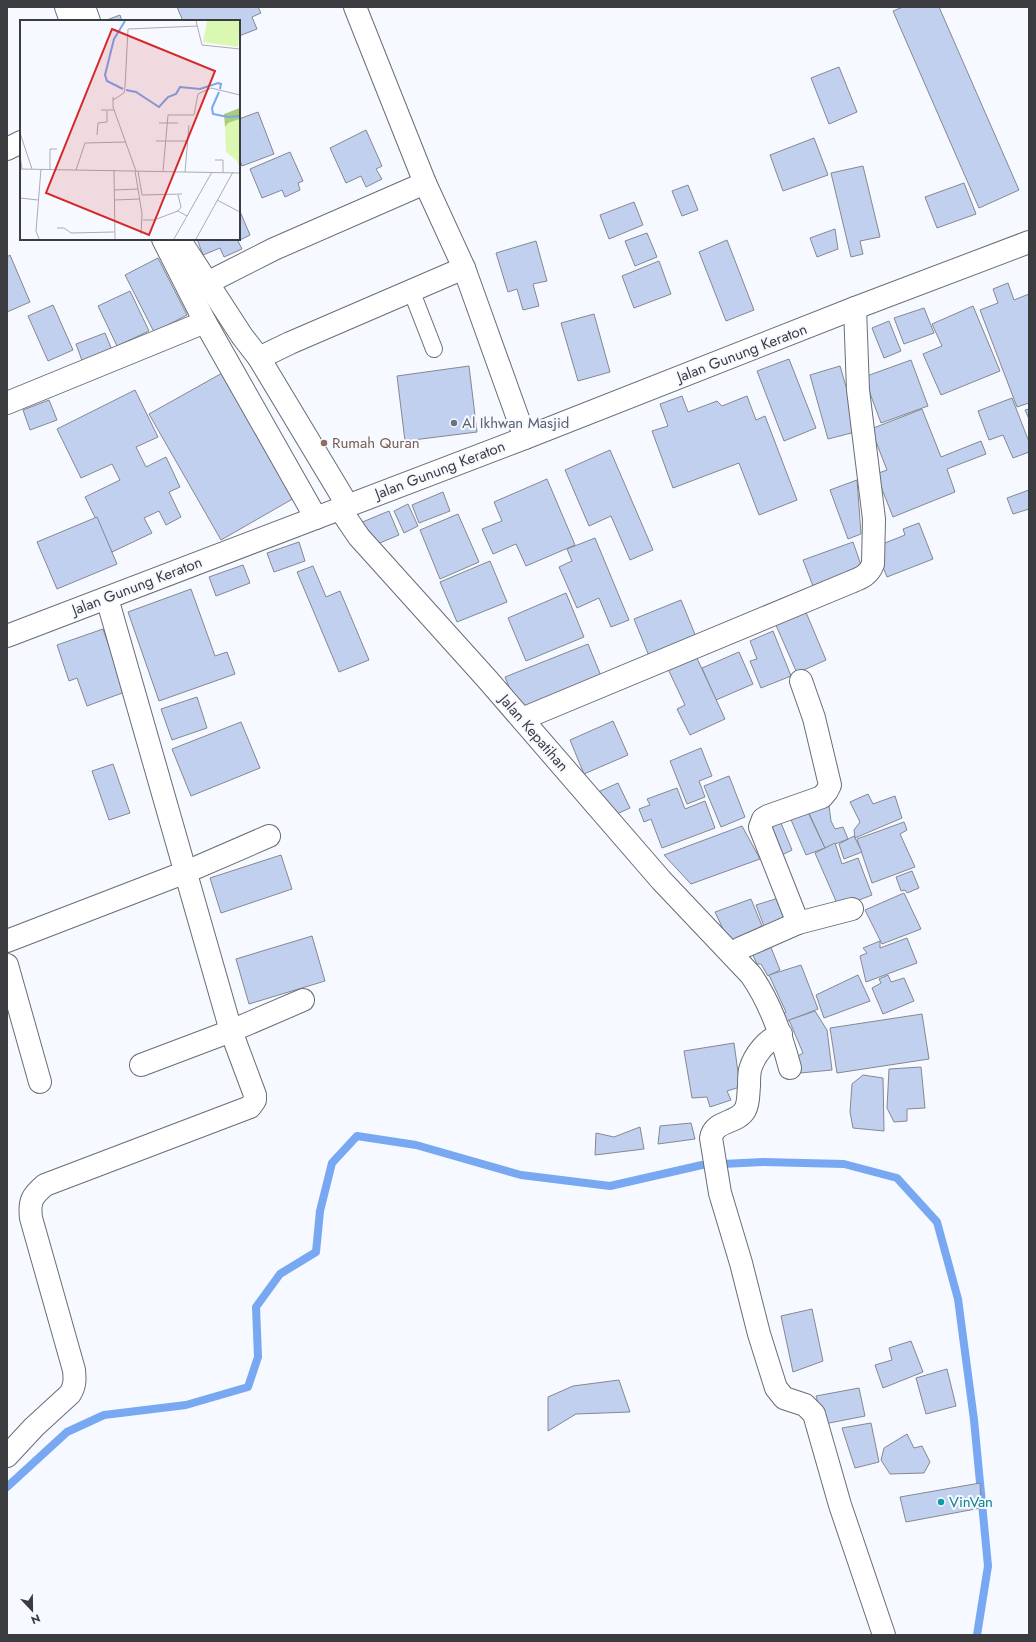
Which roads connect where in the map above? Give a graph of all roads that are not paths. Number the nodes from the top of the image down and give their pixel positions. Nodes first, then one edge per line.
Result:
1 (66, 7) edge
2 (84, 7) edge
3 (355, 7) edge
4 (70, 20) edge
5 (89, 20) edge
6 (20, 142) edge
7 (7, 148) edge
8 (425, 183) junction
9 (164, 240) edge
10 (180, 240) edge
11 (1029, 242) edge
12 (464, 268) junction
13 (207, 283) junction
14 (411, 290) junction
15 (855, 308) junction
16 (205, 322) junction
17 (434, 349) dead end
18 (259, 358) junction
19 (7, 403) edge
20 (525, 438) junction
21 (331, 512) junction
22 (107, 598) junction
23 (9, 631) edge
24 (801, 681) dead end
25 (522, 719) junction
26 (269, 836) dead end
27 (186, 872) junction
28 (852, 909) dead end
29 (798, 923) junction
30 (7, 941) edge
31 (732, 954) junction
32 (7, 965) edge
33 (303, 1000) dead end
34 (231, 1031) junction
35 (773, 1038) junction
36 (141, 1065) dead end
37 (790, 1068) dead end
38 (40, 1082) dead end
39 (7, 1456) edge
40 (884, 1635) edge

1 - 4 street
2 - 5 street
3 - 8 street
6 - 7 street
8 - 12 street
8 - 13 street
9 - 16 street
10 - 13 street
11 - 15 street, Jalan Gunung Keraton
12 - 14 street
12 - 20 street
13 - 18 street
14 - 17 lane
14 - 18 street
15 - 20 street, Jalan Gunung Keraton
15 - 25 street
16 - 19 street
16 - 21 street
18 - 21 street
20 - 21 street, Jalan Gunung Keraton
21 - 22 street, Jalan Gunung Keraton
21 - 25 street, Jalan Kepatihan
22 - 23 street, Jalan Gunung Keraton
22 - 27 street
24 - 29 street
25 - 31 street, Jalan Kepatihan
26 - 27 street
27 - 30 street
27 - 34 street
28 - 29 street
29 - 31 street
31 - 35 street, Jalan Kepatihan
32 - 38 street
33 - 34 street
34 - 36 street
34 - 39 street
35 - 37 street, Jalan Kepatihan
35 - 40 street

